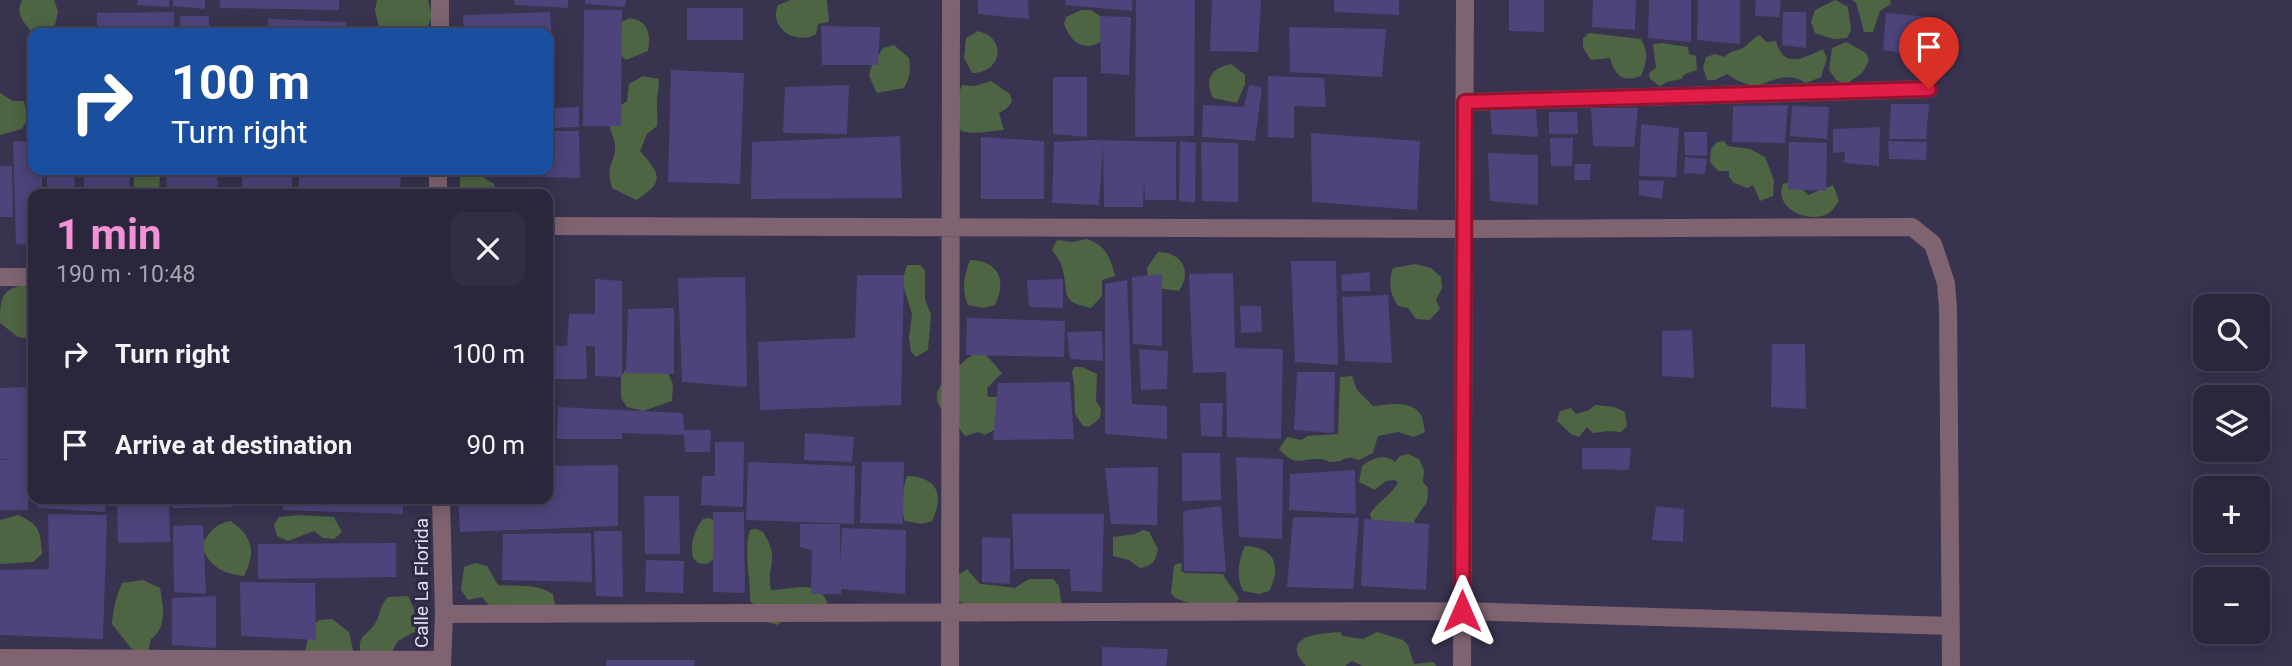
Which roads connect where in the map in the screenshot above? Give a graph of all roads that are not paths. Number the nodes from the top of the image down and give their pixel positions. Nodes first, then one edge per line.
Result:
1 (440, 0) edge
2 (951, 0) edge
3 (1465, 0) edge
4 (440, 28) edge
5 (1929, 89) dead end
6 (1465, 102) junction
7 (553, 226) edge
8 (952, 227) junction
9 (1464, 229) junction
10 (0, 277) edge
11 (28, 277) edge
12 (441, 504) edge
13 (1462, 611) junction
14 (948, 612) junction
15 (444, 614) junction
16 (1951, 626) junction
17 (0, 658) edge
18 (442, 663) edge
19 (950, 666) edge
20 (1462, 666) edge
21 (1951, 666) edge

1 - 4 street
2 - 8 street
3 - 6 street
5 - 6 street
6 - 9 street
7 - 8 street
8 - 9 street
8 - 14 street
9 - 13 street
9 - 16 street
10 - 11 street
12 - 15 street, Calle La Florida
13 - 14 street
13 - 16 street
13 - 20 street
14 - 15 street
14 - 19 street
15 - 18 street, Calle La Florida
16 - 21 street
17 - 18 street

